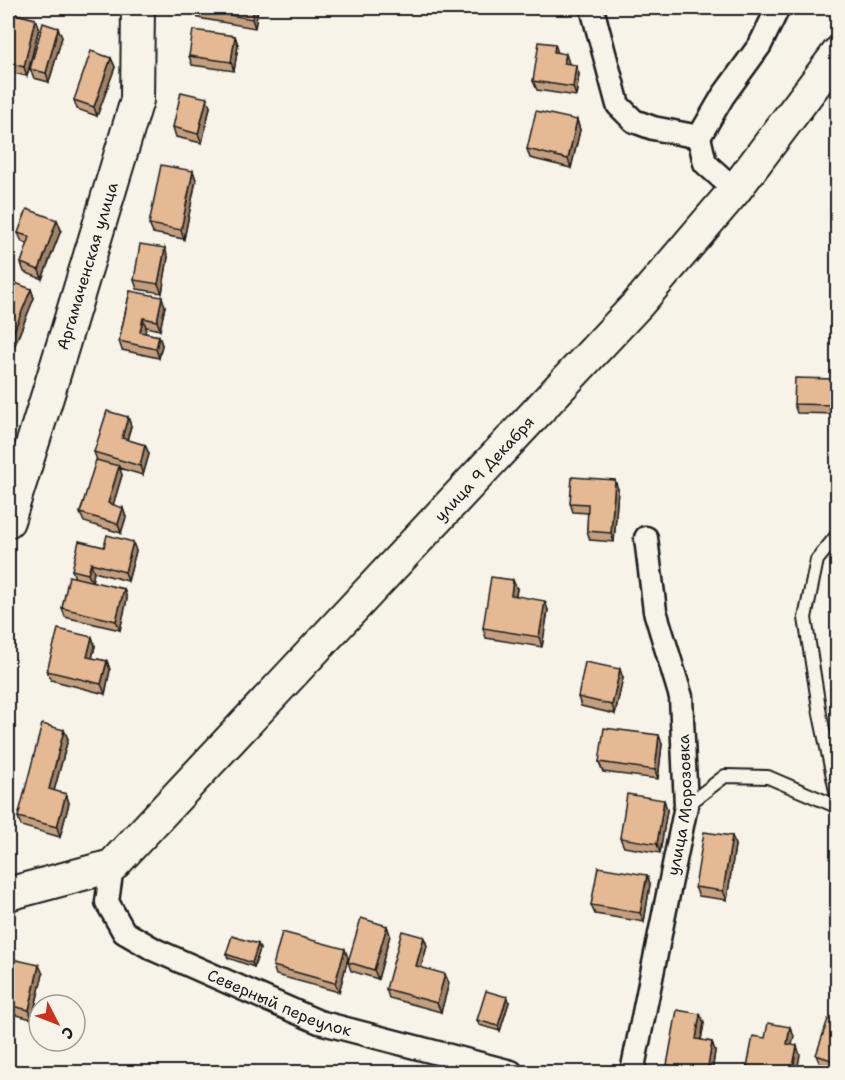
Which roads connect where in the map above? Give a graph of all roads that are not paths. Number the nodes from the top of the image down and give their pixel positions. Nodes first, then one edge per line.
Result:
1 (138, 8) edge
2 (592, 8) edge
3 (778, 8) edge
4 (837, 53) edge
5 (699, 136) junction
6 (735, 190) junction
7 (8, 521) edge
8 (837, 534) edge
9 (646, 538) dead end
10 (837, 801) edge
11 (686, 806) junction
12 (837, 807) edge
13 (112, 866) junction
14 (8, 876) edge
15 (52, 882) junction
16 (8, 894) edge
17 (511, 1072) edge
18 (632, 1072) edge

1 - 7 main road, Аргамаченская улица
2 - 5 street
3 - 5 street
4 - 6 main road, улица 9 Декабря
5 - 6 street
6 - 13 main road, улица 9 Декабря
8 - 10 lane
9 - 11 street, улица Морозовка
11 - 12 lane
11 - 18 street, улица Морозовка
13 - 15 main road
13 - 17 street, Северный переулок
14 - 15 main road
15 - 16 main road

